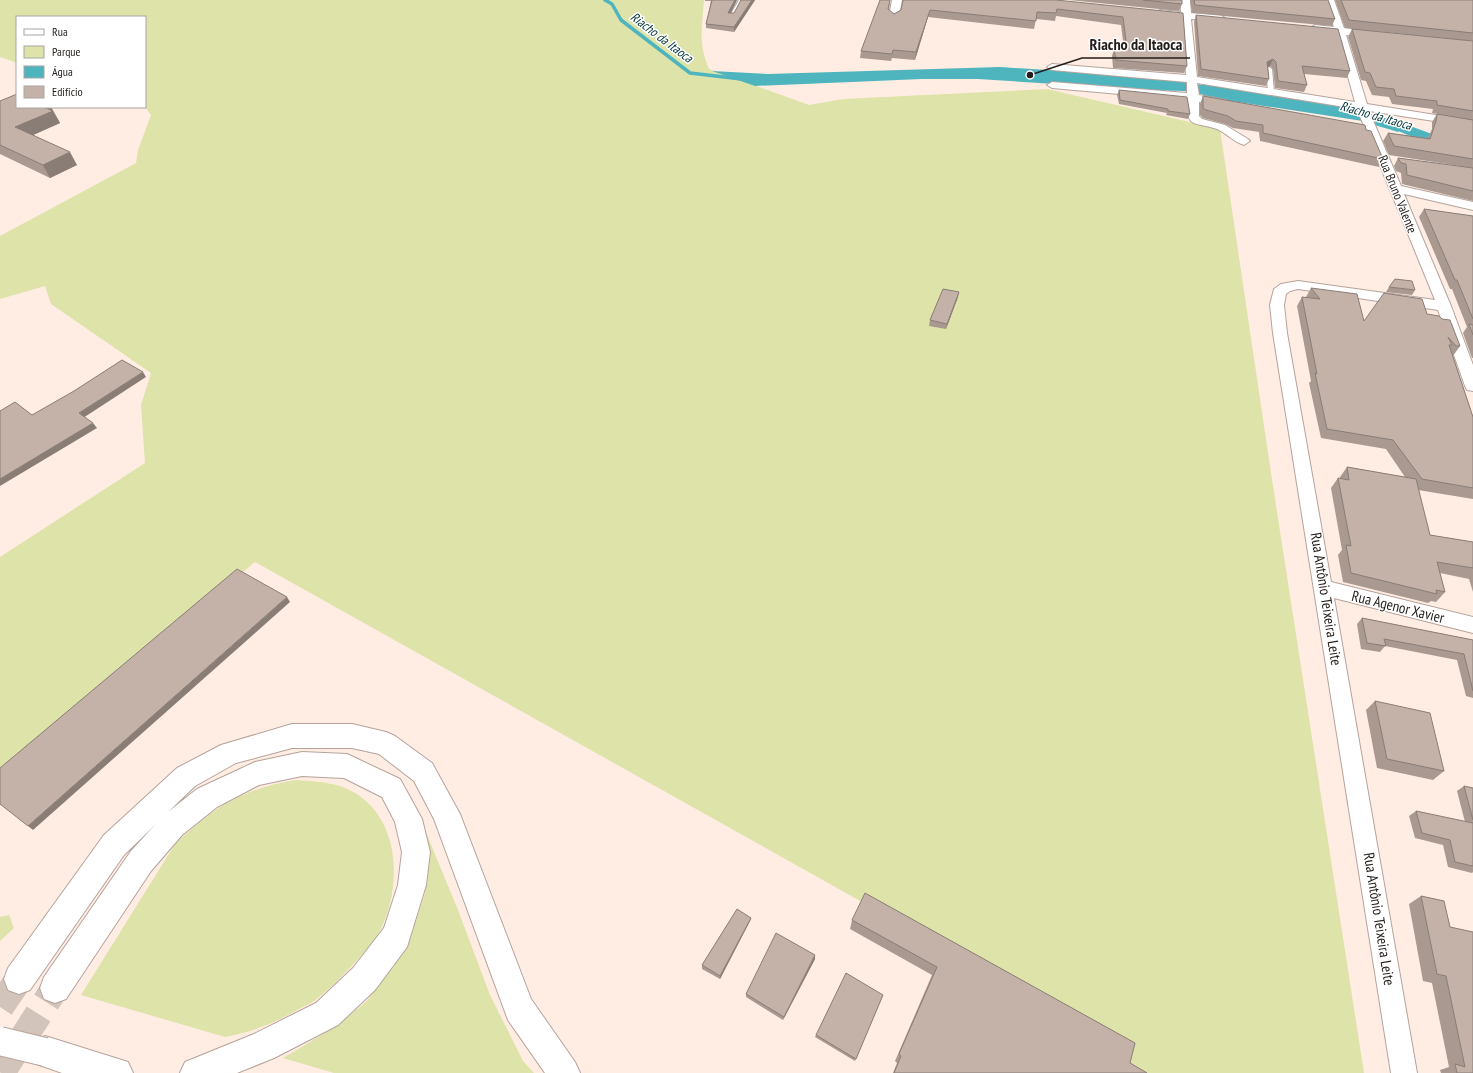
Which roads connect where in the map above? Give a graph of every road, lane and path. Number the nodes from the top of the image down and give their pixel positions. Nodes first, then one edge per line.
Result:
1 (741, 0) edge
2 (897, 0) edge
3 (1185, 0) edge
4 (1329, 0) edge
5 (1148, 12) edge
6 (1187, 15) junction
7 (731, 16) edge
8 (894, 18) edge
9 (1227, 19) edge
10 (1302, 27) edge
11 (1340, 31) junction
12 (1387, 36) edge
13 (1052, 67) dead end
14 (1269, 69) edge
15 (1191, 81) junction
16 (1052, 85) dead end
17 (1271, 92) junction
18 (1193, 95) junction
19 (1239, 105) edge
20 (1362, 107) junction
21 (1473, 124) edge
22 (1355, 127) edge
23 (1371, 128) junction
24 (1244, 141) dead end
25 (1384, 160) junction
26 (1399, 162) edge
27 (1394, 188) junction
28 (1473, 206) edge
29 (1444, 306) junction
30 (1473, 386) edge
31 (1324, 588) junction
32 (1473, 625) edge
33 (19, 979) tunnel mouth
34 (56, 988) tunnel mouth
35 (0, 1041) edge
36 (117, 1073) edge
37 (196, 1073) edge
38 (564, 1073) edge
39 (1404, 1073) edge

1 - 7 lane
2 - 8 street
3 - 6 street
4 - 11 street, Rua Bruno Valente
5 - 6 street
6 - 9 street
6 - 15 street
10 - 11 street
11 - 12 street
11 - 20 street, Rua Bruno Valente
13 - 15 street
14 - 17 lane
15 - 17 street
15 - 18 street
16 - 18 street
17 - 20 street
18 - 19 street
18 - 24 street
20 - 21 street
20 - 23 street, Rua Bruno Valente
22 - 23 street
23 - 25 street, Rua Bruno Valente
25 - 26 street
25 - 27 street, Rua Bruno Valente
27 - 28 street
27 - 29 street, Rua Bruno Valente
29 - 30 street, Rua Bruno Valente
29 - 31 street, Rua Antônio Teixeira Leite
31 - 32 street, Rua Agenor Xavier
31 - 39 street, Rua Antônio Teixeira Leite
33 - 38 main road
34 - 37 main road
35 - 36 main road, bridge

